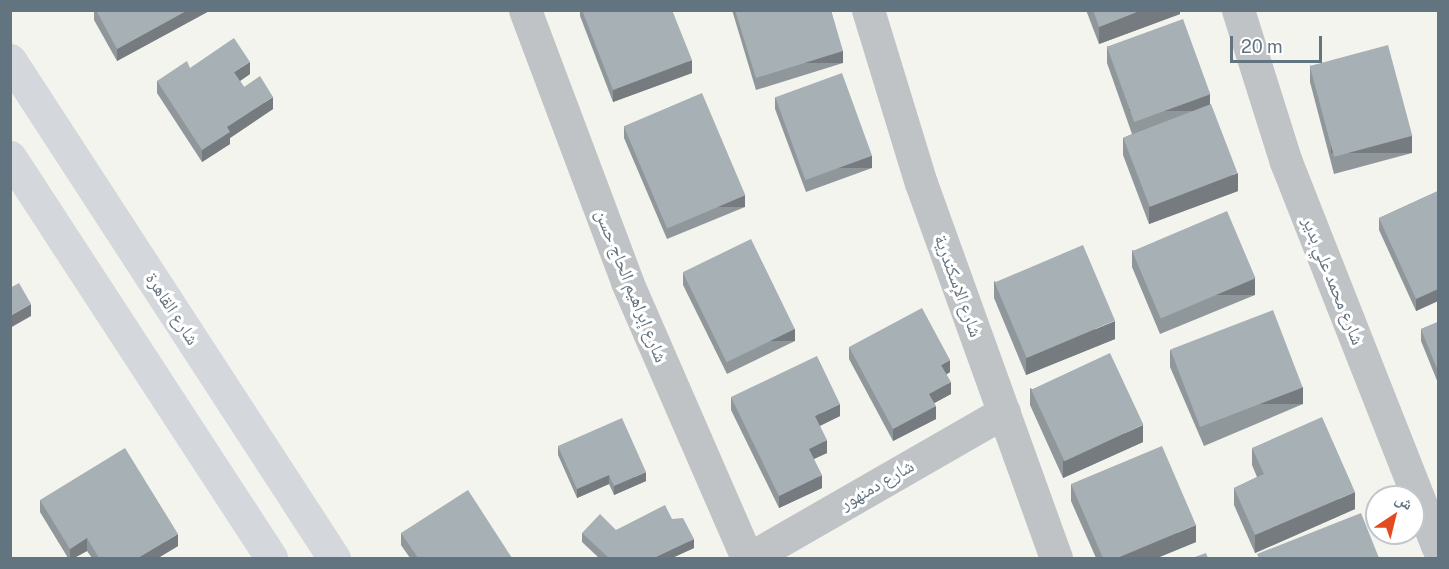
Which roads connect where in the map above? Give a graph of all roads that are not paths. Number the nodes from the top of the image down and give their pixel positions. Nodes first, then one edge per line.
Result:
1 (525, 10) edge
2 (868, 10) edge
3 (1238, 10) edge
4 (10, 60) edge
5 (10, 157) edge
6 (1004, 412) junction
7 (1438, 547) edge
8 (270, 558) edge
9 (334, 558) edge
10 (749, 558) edge
11 (1056, 558) edge

1 - 10 street, شارع إبراهيم الحاج حسن
2 - 6 street, شارع الإسكندرية
3 - 7 street, شارع محمد علي بدير
4 - 9 main road, شارع القاهرة
5 - 8 main road
6 - 10 street, شارع دمنهور
6 - 11 street, شارع الإسكندرية

